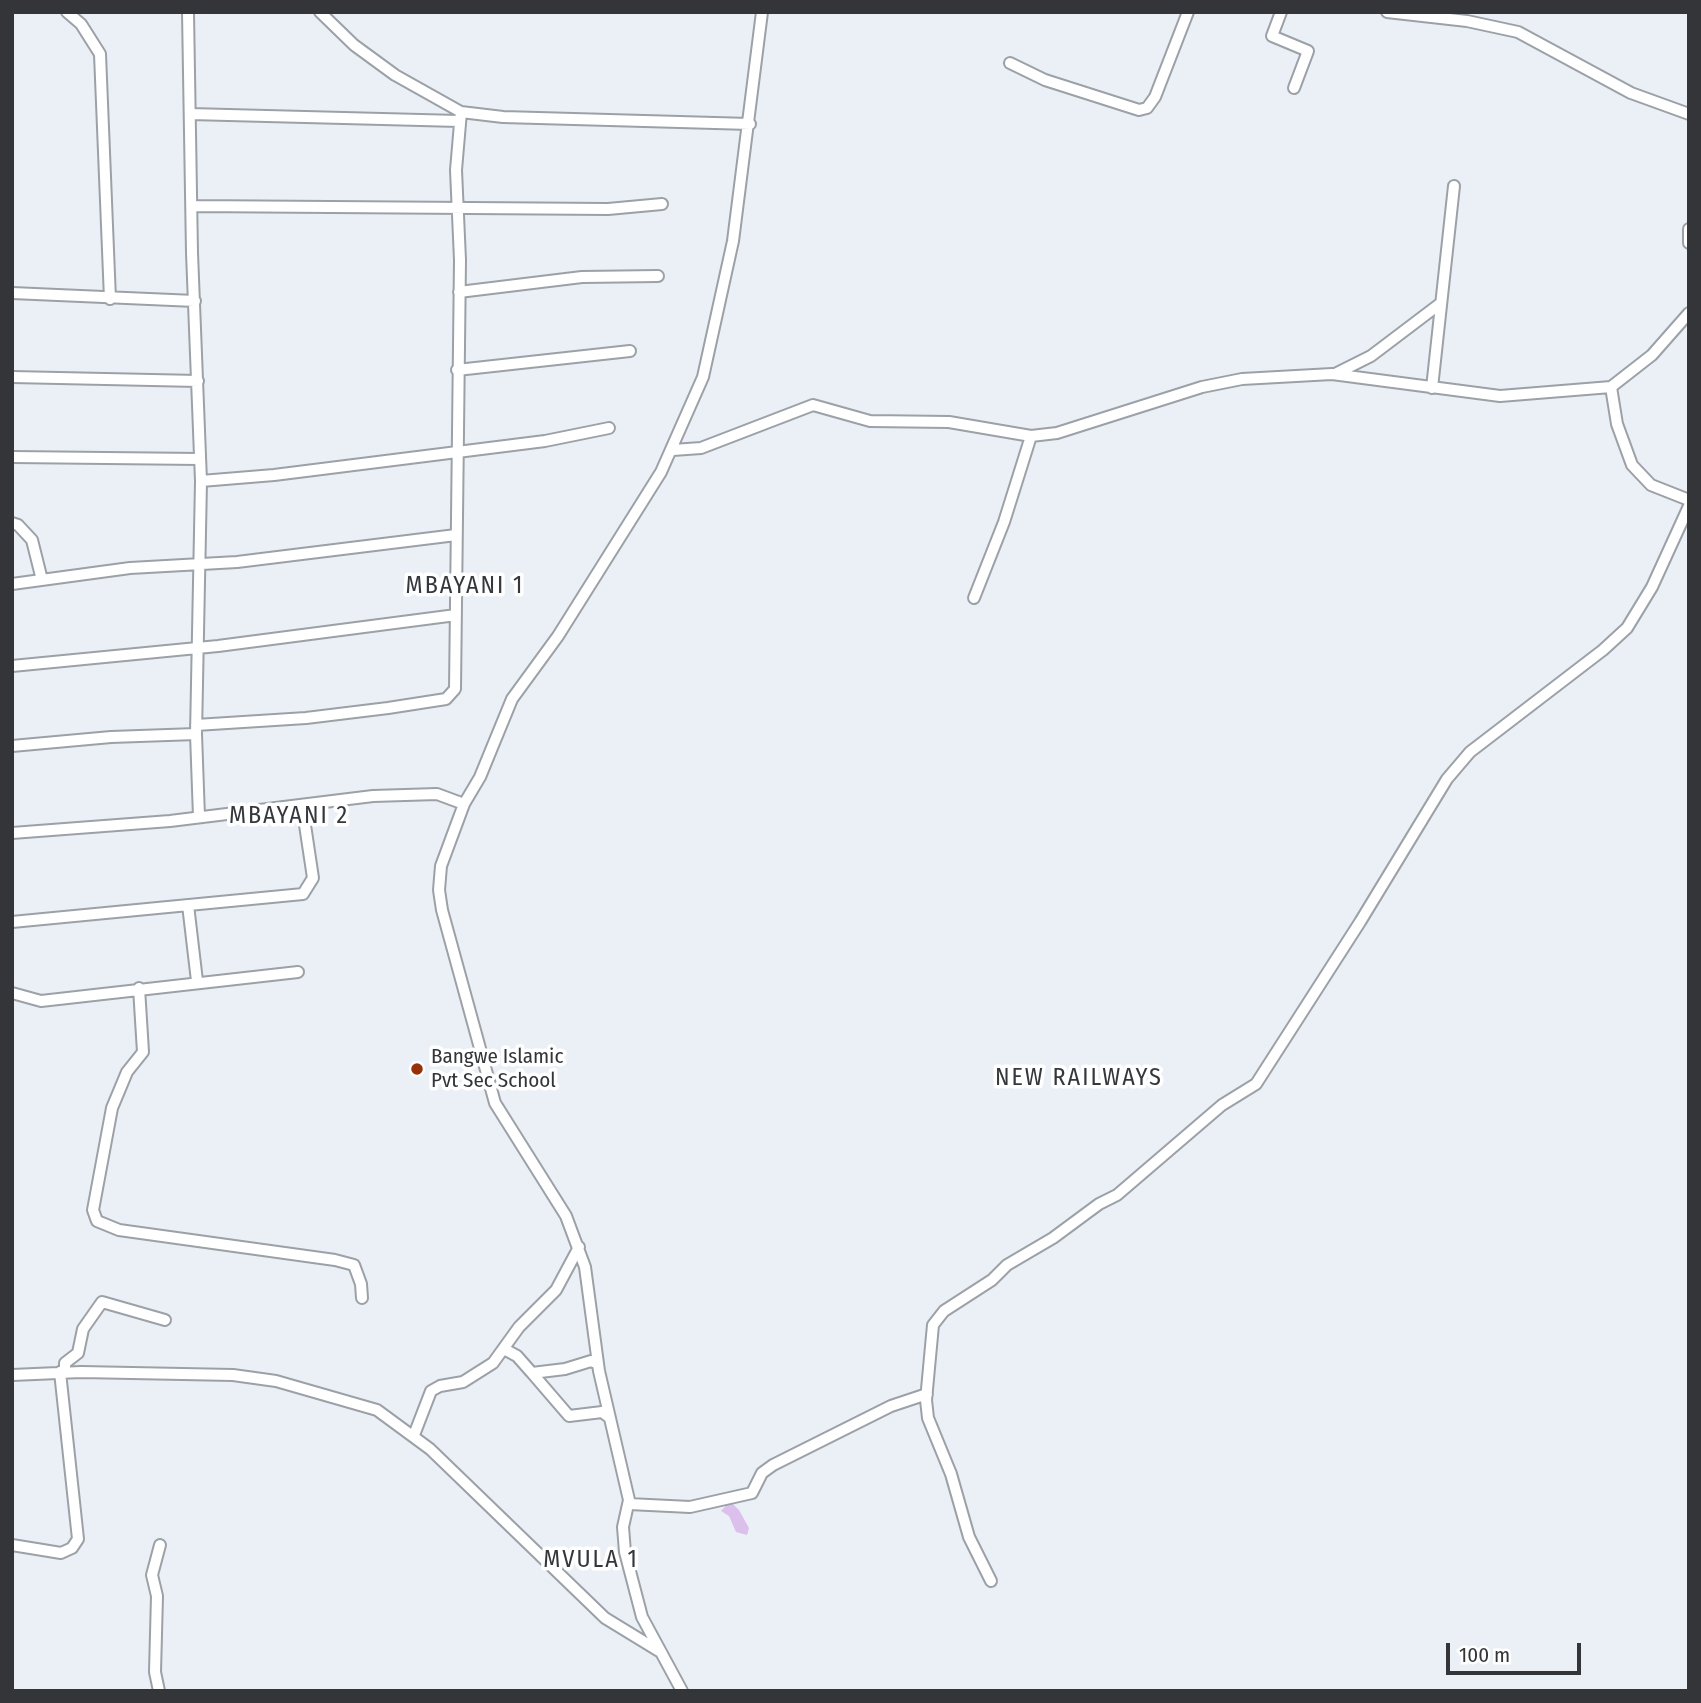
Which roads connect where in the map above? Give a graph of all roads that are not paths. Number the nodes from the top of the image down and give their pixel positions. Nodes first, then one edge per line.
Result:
1 (67, 12) edge
2 (188, 12) edge
3 (320, 12) edge
4 (762, 12) edge
5 (1188, 12) edge
6 (1281, 12) edge
7 (1387, 12) edge
8 (1010, 63) dead end
9 (1294, 88) dead end
10 (190, 114) junction
11 (1689, 114) edge
12 (460, 117) junction
13 (750, 124) junction
14 (1454, 186) dead end
15 (662, 204) dead end
16 (192, 206) junction
17 (457, 207) junction
18 (1689, 229) edge
19 (1689, 243) edge
20 (658, 276) dead end
21 (459, 292) junction
22 (12, 293) edge
23 (110, 299) junction
24 (195, 301) junction
25 (1441, 303) junction
26 (1689, 313) edge
27 (629, 351) dead end
28 (457, 370) junction
29 (1332, 374) junction
30 (12, 377) edge
31 (198, 381) junction
32 (1611, 387) junction
33 (1432, 388) junction
34 (609, 429) dead end
35 (1031, 436) junction
36 (458, 450) junction
37 (673, 450) junction
38 (12, 457) edge
39 (200, 460) junction
40 (201, 481) junction
41 (1689, 500) edge
42 (1689, 506) edge
43 (12, 523) edge
44 (456, 535) junction
45 (200, 565) junction
46 (42, 580) junction
47 (12, 584) edge
48 (974, 598) dead end
49 (456, 615) junction
50 (197, 648) junction
51 (12, 666) edge
52 (196, 730) junction
53 (12, 746) edge
54 (464, 804) junction
55 (302, 805) junction
56 (199, 817) junction
57 (12, 833) edge
58 (188, 905) junction
59 (12, 922) edge
60 (298, 972) dead end
61 (197, 981) junction
62 (139, 988) junction
63 (12, 993) edge
64 (579, 1247) junction
65 (362, 1298) dead end
66 (165, 1320) dead end
67 (504, 1349) junction
68 (598, 1364) junction
69 (63, 1372) junction
70 (532, 1373) junction
71 (12, 1375) edge
72 (927, 1394) junction
73 (610, 1418) junction
74 (414, 1435) junction
75 (629, 1504) junction
76 (12, 1545) edge
77 (160, 1545) dead end
78 (991, 1581) dead end
79 (660, 1652) junction
80 (159, 1691) edge
81 (682, 1691) edge

1 - 23 street
2 - 10 street
3 - 12 street
4 - 13 street
5 - 8 street
6 - 9 street
7 - 11 street
10 - 12 street
10 - 16 street
12 - 13 street
12 - 17 street
13 - 37 street
14 - 25 street
15 - 17 street
16 - 17 street
16 - 24 street
17 - 21 street
18 - 19 street
20 - 21 street
21 - 28 street
22 - 23 street
23 - 24 street
24 - 31 street
25 - 29 street
25 - 33 street
26 - 32 street
27 - 28 street
28 - 36 street
29 - 33 street
29 - 35 street
30 - 31 street
31 - 39 street
32 - 33 street
32 - 41 street
34 - 36 street
35 - 37 street
35 - 48 street
36 - 40 street
36 - 44 street
37 - 54 street
38 - 39 street
39 - 40 street
40 - 45 street
42 - 72 street
43 - 46 street
44 - 45 street
44 - 49 street
45 - 46 street
45 - 50 street
46 - 47 street
49 - 50 street
49 - 52 street
50 - 51 street
50 - 52 street
52 - 53 street
52 - 56 street
54 - 55 street
54 - 64 street
55 - 56 street
55 - 58 street
56 - 57 street
58 - 59 street
58 - 61 street
60 - 61 street
61 - 62 street
62 - 63 street
62 - 65 street
64 - 67 street
64 - 68 street
66 - 69 street
67 - 70 street
67 - 74 street
68 - 70 street
68 - 73 street
69 - 71 street
69 - 74 street
69 - 76 street
70 - 73 street
72 - 75 street
72 - 78 street
73 - 75 street
74 - 79 street
75 - 79 street
77 - 80 street
79 - 81 street

